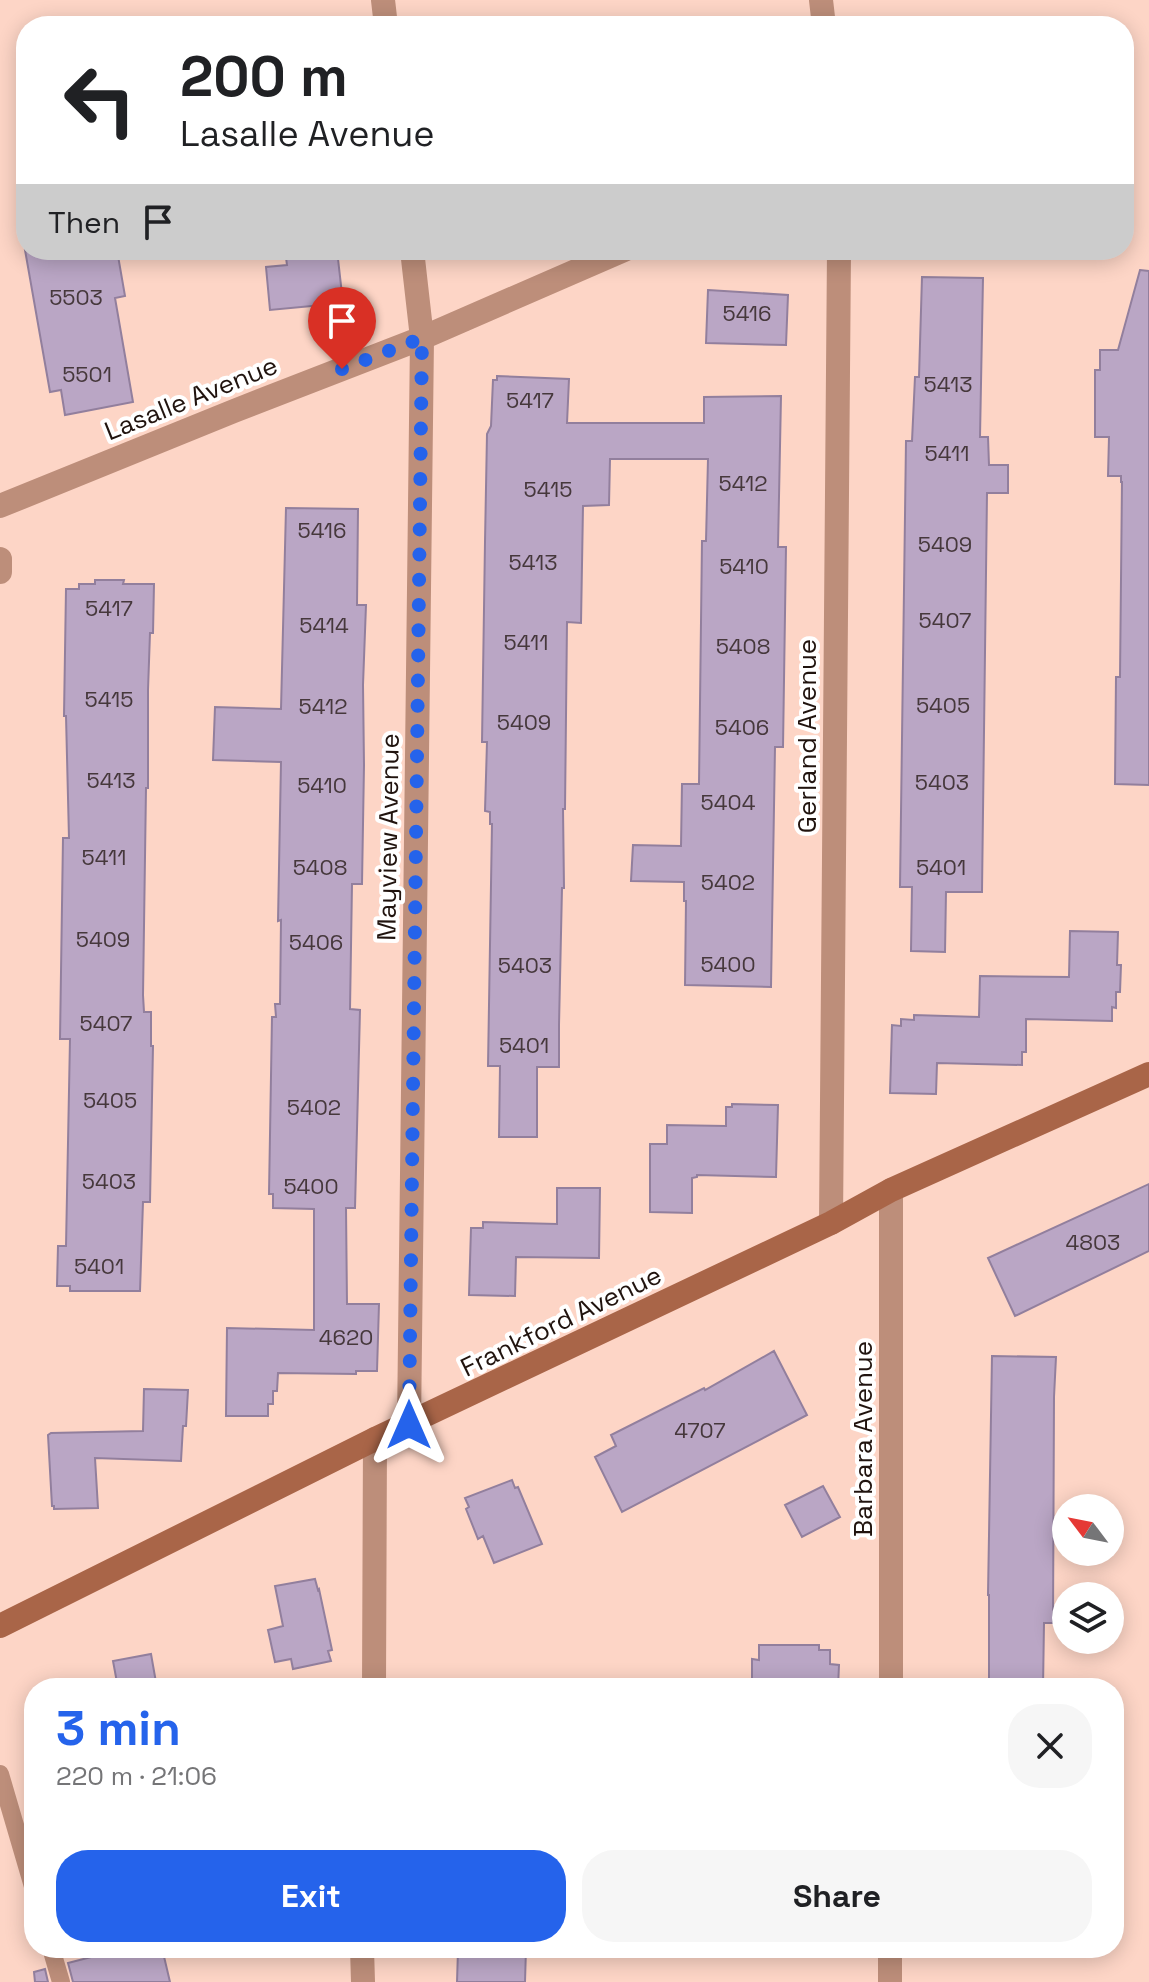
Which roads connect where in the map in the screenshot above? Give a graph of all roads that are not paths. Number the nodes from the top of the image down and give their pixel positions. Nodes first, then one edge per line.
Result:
1 (413, 260) edge
2 (601, 260) edge
3 (839, 260) edge
4 (422, 338) junction
5 (0, 506) edge
6 (0, 559) edge
7 (0, 572) edge
8 (1149, 1074) edge
9 (891, 1190) junction
10 (831, 1223) junction
11 (409, 1425) junction
12 (375, 1439) junction
13 (0, 1626) edge
14 (374, 1678) edge
15 (891, 1678) edge
16 (0, 1774) edge
17 (24, 1856) edge
18 (54, 1958) edge
19 (362, 1958) edge
20 (890, 1958) edge
21 (61, 1982) edge
22 (363, 1982) edge
23 (890, 1982) edge

1 - 4 street, Mayview Avenue
2 - 4 street, Lasalle Avenue
3 - 10 street, Gerland Avenue
4 - 5 street, Lasalle Avenue
4 - 11 street, Mayview Avenue
6 - 7 street
8 - 9 street, Frankford Avenue
9 - 10 street, Frankford Avenue
9 - 15 street, Barbara Avenue
10 - 11 street, Frankford Avenue
11 - 12 street, Frankford Avenue
12 - 13 street, Frankford Avenue
12 - 14 street
16 - 17 lane
18 - 21 lane
19 - 22 street
20 - 23 street

